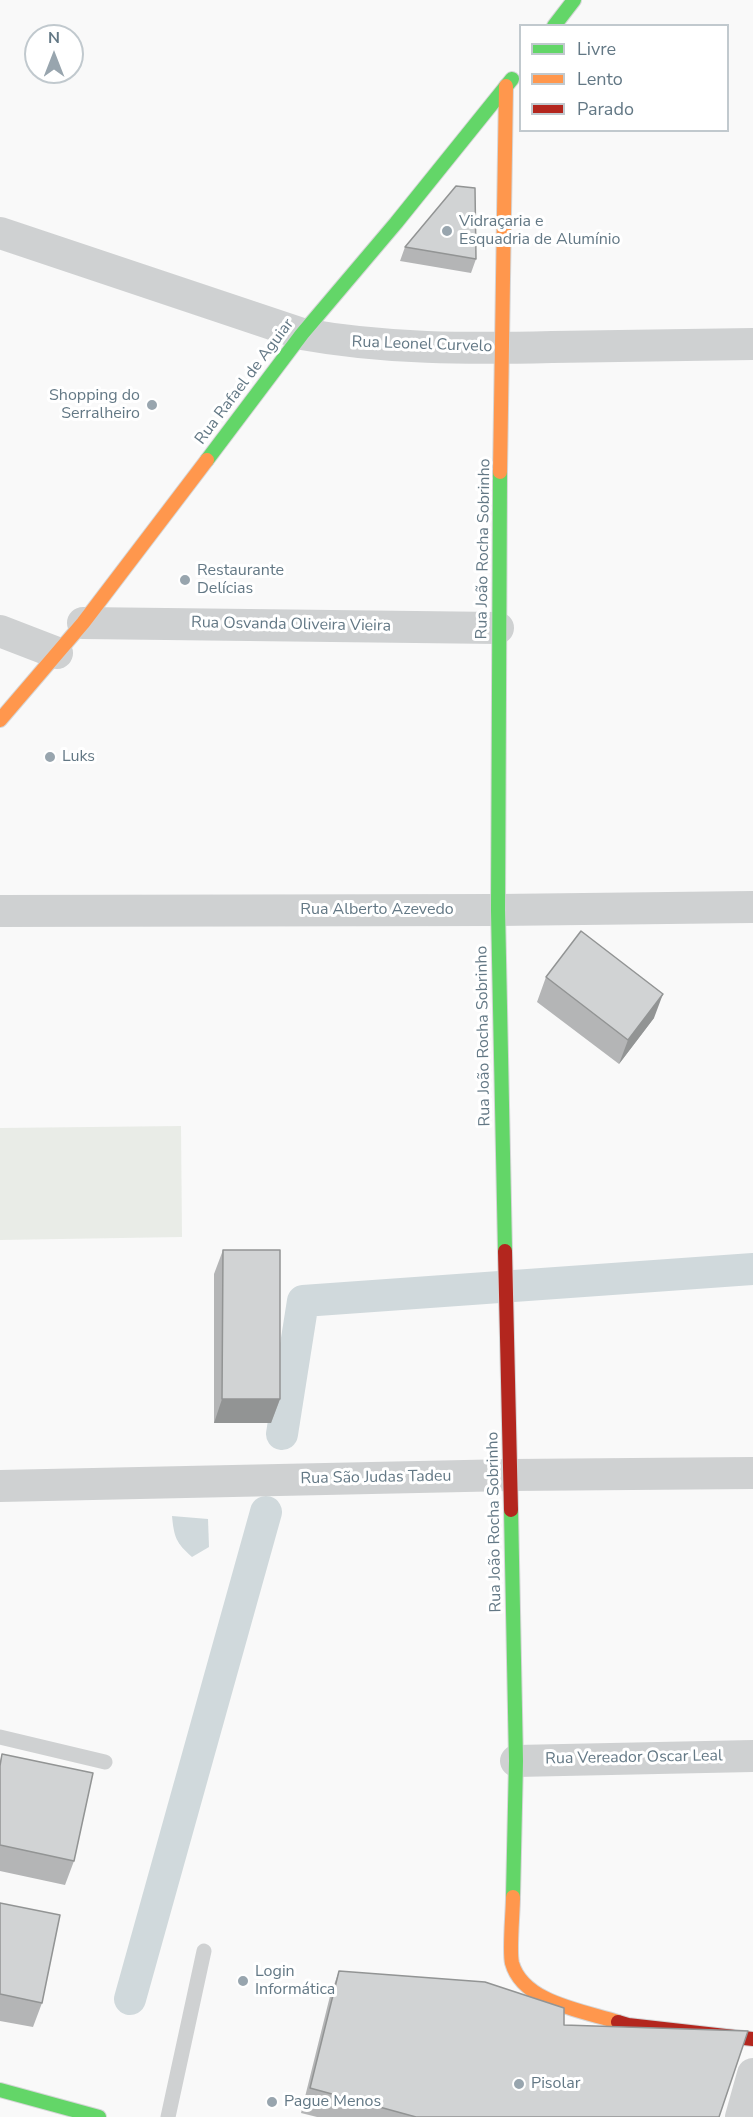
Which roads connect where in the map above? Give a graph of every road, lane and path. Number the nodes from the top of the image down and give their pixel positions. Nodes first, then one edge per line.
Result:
1 (574, 0) edge
2 (556, 24) edge
3 (519, 69) edge
4 (506, 86) junction
5 (0, 233) edge
6 (302, 334) junction
7 (753, 344) edge
8 (504, 348) junction
9 (83, 623) junction
10 (498, 627) junction
11 (0, 631) edge
12 (57, 653) junction
13 (0, 720) edge
14 (753, 907) edge
15 (498, 910) junction
16 (0, 911) edge
17 (753, 1473) edge
18 (511, 1475) junction
19 (0, 1486) edge
20 (0, 1737) edge
21 (753, 1756) edge
22 (516, 1761) junction
23 (105, 1762) dead end
24 (204, 1951) dead end
25 (753, 2039) edge
26 (753, 2074) edge
27 (0, 2090) edge
28 (99, 2117) edge
29 (168, 2117) edge
30 (741, 2117) edge

1 - 2 street
3 - 4 street, Rua Rafael de Aguiar
4 - 6 street, Rua Rafael de Aguiar
4 - 8 street, Rua João Rocha Sobrinho
5 - 6 street, Rua Leonel Curvelo
6 - 8 street, Rua Leonel Curvelo
6 - 9 street, Rua Rafael de Aguiar
7 - 8 street, Rua Leonel Curvelo
8 - 10 street, Rua João Rocha Sobrinho
9 - 10 street, Rua Osvanda Oliveira Vieira
9 - 12 street, Rua Rafael de Aguiar
10 - 15 street, Rua João Rocha Sobrinho
11 - 12 street
12 - 13 street, Rua Rafael de Aguiar
14 - 15 street, Rua Alberto Azevedo
15 - 16 street, Rua Alberto Azevedo
15 - 18 street, Rua João Rocha Sobrinho
17 - 18 street, Rua São Judas Tadeu
18 - 19 street, Rua São Judas Tadeu
18 - 22 street, Rua João Rocha Sobrinho
20 - 23 lane
21 - 22 street, Rua Vereador Oscar Leal
22 - 25 street, Rua João Rocha Sobrinho
24 - 29 lane
26 - 30 street
27 - 28 street

